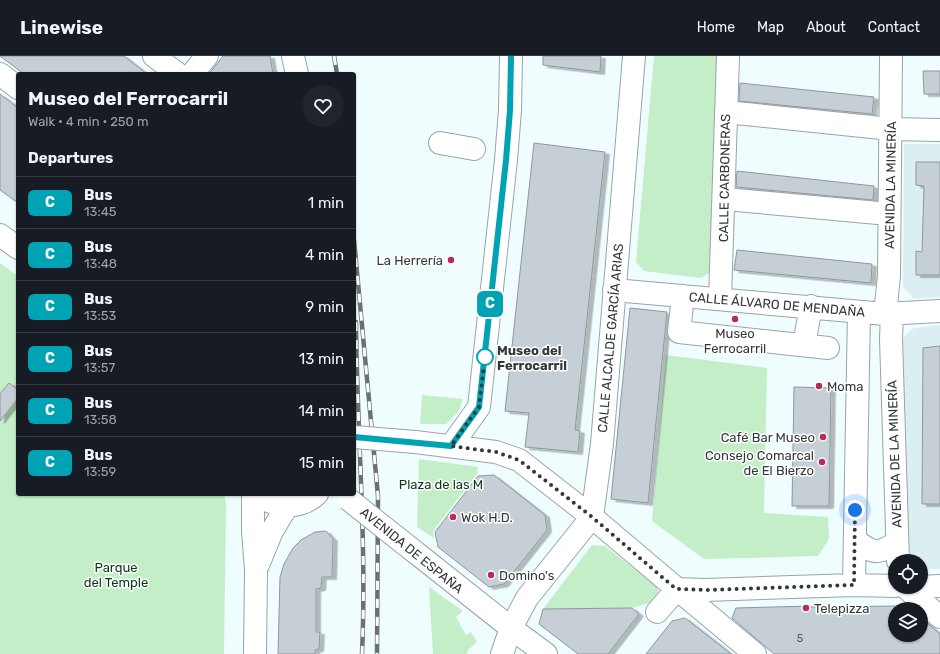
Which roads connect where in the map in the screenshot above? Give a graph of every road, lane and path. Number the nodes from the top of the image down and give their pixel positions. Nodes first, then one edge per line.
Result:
1 (154, 56) edge
2 (207, 56) edge
3 (293, 56) edge
4 (634, 56) edge
5 (728, 56) edge
6 (891, 56) edge
7 (510, 58) edge
8 (175, 72) edge
9 (194, 72) edge
10 (297, 72) edge
11 (0, 74) edge
12 (16, 86) edge
13 (726, 112) junction
14 (891, 129) junction
15 (940, 130) edge
16 (440, 143) dead end
17 (474, 149) dead end
18 (725, 199) junction
19 (889, 214) junction
20 (0, 234) edge
21 (16, 246) edge
22 (614, 290) junction
23 (683, 296) junction
24 (720, 299) junction
25 (811, 306) junction
26 (940, 311) edge
27 (859, 312) junction
28 (888, 314) junction
29 (804, 345) junction
30 (828, 348) dead end
31 (858, 361) junction
32 (892, 366) junction
33 (356, 437) edge
34 (451, 446) junction
35 (253, 496) edge
36 (260, 496) edge
37 (314, 496) edge
38 (342, 497) edge
39 (287, 506) junction
40 (592, 517) junction
41 (855, 540) junction
42 (897, 552) edge
43 (256, 570) junction
44 (854, 585) junction
45 (888, 586) edge
46 (940, 586) edge
47 (928, 587) edge
48 (676, 589) junction
49 (913, 594) edge
50 (527, 598) junction
51 (486, 610) junction
52 (657, 612) dead end
53 (940, 617) edge
54 (511, 628) junction
55 (255, 654) edge
56 (500, 654) edge
57 (546, 654) edge
58 (755, 654) edge

1 - 8 street
2 - 9 street
3 - 10 street
4 - 22 street, CALLE ALCALDE GARCÍA ARIAS
5 - 13 street, CALLE CARBONERAS
6 - 14 street, AVENIDA LA MINERÍA
7 - 34 street
11 - 12 street
13 - 14 street
13 - 18 street, CALLE CARBONERAS
14 - 15 street
14 - 19 street, AVENIDA LA MINERÍA
16 - 17 street
18 - 19 street
18 - 24 street, CALLE CARBONERAS
19 - 28 street, AVENIDA LA MINERÍA
20 - 21 street
22 - 23 street, CALLE ÁLVARO DE MENDAÑA
22 - 40 street, CALLE ALCALDE GARCÍA ARIAS
23 - 24 street, CALLE ÁLVARO DE MENDAÑA
23 - 29 street
24 - 25 street, CALLE ÁLVARO DE MENDAÑA
25 - 27 street, CALLE ÁLVARO DE MENDAÑA
25 - 29 street
26 - 28 street, CALLE ÁLVARO DE MENDAÑA
27 - 28 street, CALLE ÁLVARO DE MENDAÑA
27 - 31 street
28 - 32 street, AVENIDA DE LA MINERÍA
29 - 30 street
31 - 32 street, AVENIDA DE LA MINERÍA
31 - 41 street
32 - 42 street, AVENIDA DE LA MINERÍA
33 - 34 street, bridge
34 - 40 street
35 - 43 street
36 - 39 street
37 - 39 street
38 - 51 street, AVENIDA DE ESPAÑA, bridge
39 - 43 street
40 - 48 street
40 - 50 street
41 - 42 street, AVENIDA DE LA MINERÍA
41 - 44 street
43 - 55 street
44 - 45 street
44 - 48 street
46 - 47 street
48 - 52 street
48 - 58 street
49 - 53 street
50 - 51 street
50 - 54 street
51 - 54 street, AVENIDA DE ESPAÑA
51 - 56 street, AVENIDA DE ESPAÑA
54 - 56 street
54 - 57 street, AVENIDA DE ESPAÑA

